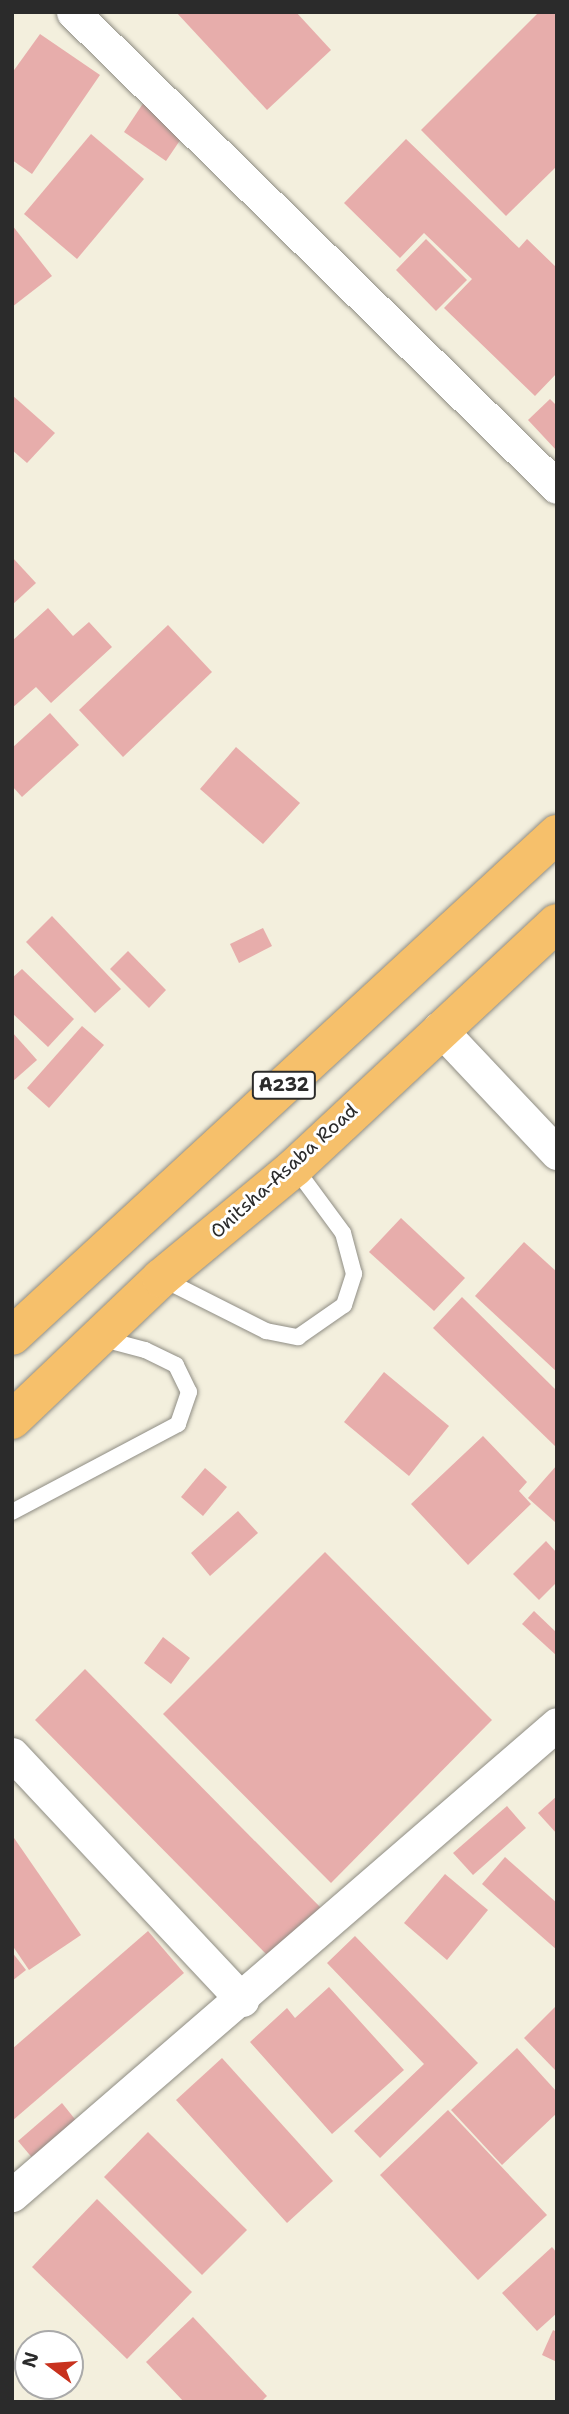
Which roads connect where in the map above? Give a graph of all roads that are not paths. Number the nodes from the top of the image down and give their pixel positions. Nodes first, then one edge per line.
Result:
1 (72, 12) edge
2 (557, 486) edge
3 (557, 834) edge
4 (557, 923) edge
5 (439, 1028) junction
6 (557, 1153) edge
7 (294, 1168) junction
8 (161, 1278) junction
9 (12, 1336) edge
10 (98, 1337) junction
11 (12, 1420) edge
12 (12, 1512) edge
13 (557, 1724) edge
14 (12, 1754) edge
15 (242, 2000) junction
16 (12, 2195) edge

1 - 2 street
3 - 9 highway, A232
4 - 5 highway, Onitsha-Asaba Road
5 - 6 street
5 - 7 highway, Onitsha-Asaba Road
7 - 8 highway, Onitsha-Asaba Road
7 - 8 lane
8 - 10 highway, Onitsha-Asaba Road
10 - 11 highway, Onitsha-Asaba Road
10 - 12 lane
13 - 15 street
14 - 15 street
15 - 16 street

